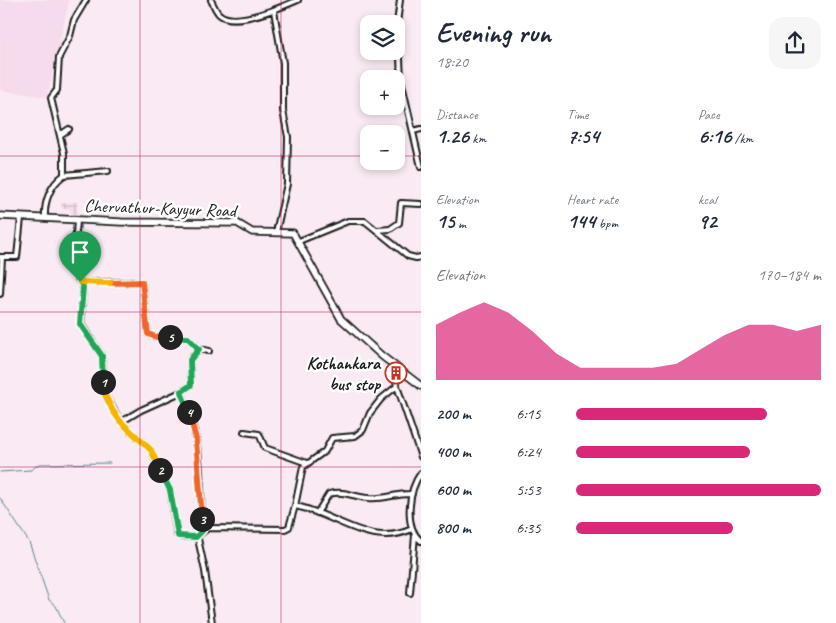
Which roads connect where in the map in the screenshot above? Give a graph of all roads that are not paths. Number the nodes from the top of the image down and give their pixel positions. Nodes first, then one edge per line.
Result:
1 (86, 0) edge
2 (211, 0) edge
3 (298, 0) edge
4 (400, 0) edge
5 (274, 11) junction
6 (398, 15) edge
7 (400, 60) edge
8 (421, 128) edge
9 (69, 129) dead end
10 (413, 131) junction
11 (60, 135) junction
12 (421, 166) edge
13 (108, 171) dead end
14 (64, 175) junction
15 (421, 204) edge
16 (0, 216) edge
17 (21, 218) junction
18 (45, 218) junction
19 (77, 220) junction
20 (378, 230) junction
21 (276, 232) junction
22 (299, 240) junction
23 (421, 257) edge
24 (1, 258) edge
25 (80, 282) junction
26 (0, 294) edge
27 (199, 349) junction
28 (209, 351) dead end
29 (392, 364) junction
30 (397, 386) junction
31 (421, 386) edge
32 (181, 392) junction
33 (121, 422) junction
34 (244, 432) dead end
35 (421, 456) edge
36 (307, 463) junction
37 (421, 472) edge
38 (412, 494) junction
39 (294, 506) junction
40 (317, 513) junction
41 (412, 529) junction
42 (202, 531) junction
43 (415, 535) junction
44 (196, 537) junction
45 (421, 541) edge
46 (410, 593) dead end
47 (212, 623) edge

1 - 11 street
2 - 5 street
3 - 5 street
4 - 6 street
5 - 21 street
7 - 10 street
8 - 10 street
9 - 11 street
10 - 12 street
11 - 14 street
13 - 14 street
14 - 18 street
15 - 20 street
16 - 17 main road, Chervathur-Kayyur Road
17 - 18 main road, Chervathur-Kayyur Road
17 - 24 street
18 - 19 main road, Chervathur-Kayyur Road
19 - 21 main road, Chervathur-Kayyur Road
19 - 25 street
20 - 22 street
20 - 23 street
21 - 22 main road, Chervathur-Kayyur Road
22 - 29 main road
24 - 26 street
25 - 27 street
25 - 33 street
27 - 28 street
27 - 32 street
29 - 30 street
29 - 31 main road
30 - 35 street
30 - 36 street
32 - 33 street
32 - 42 street
33 - 44 street
34 - 36 street
36 - 39 street
37 - 38 street
38 - 40 street
38 - 41 street
39 - 40 street
39 - 42 street
40 - 41 street
41 - 43 street
42 - 44 street
43 - 45 street
43 - 46 street
44 - 47 street

